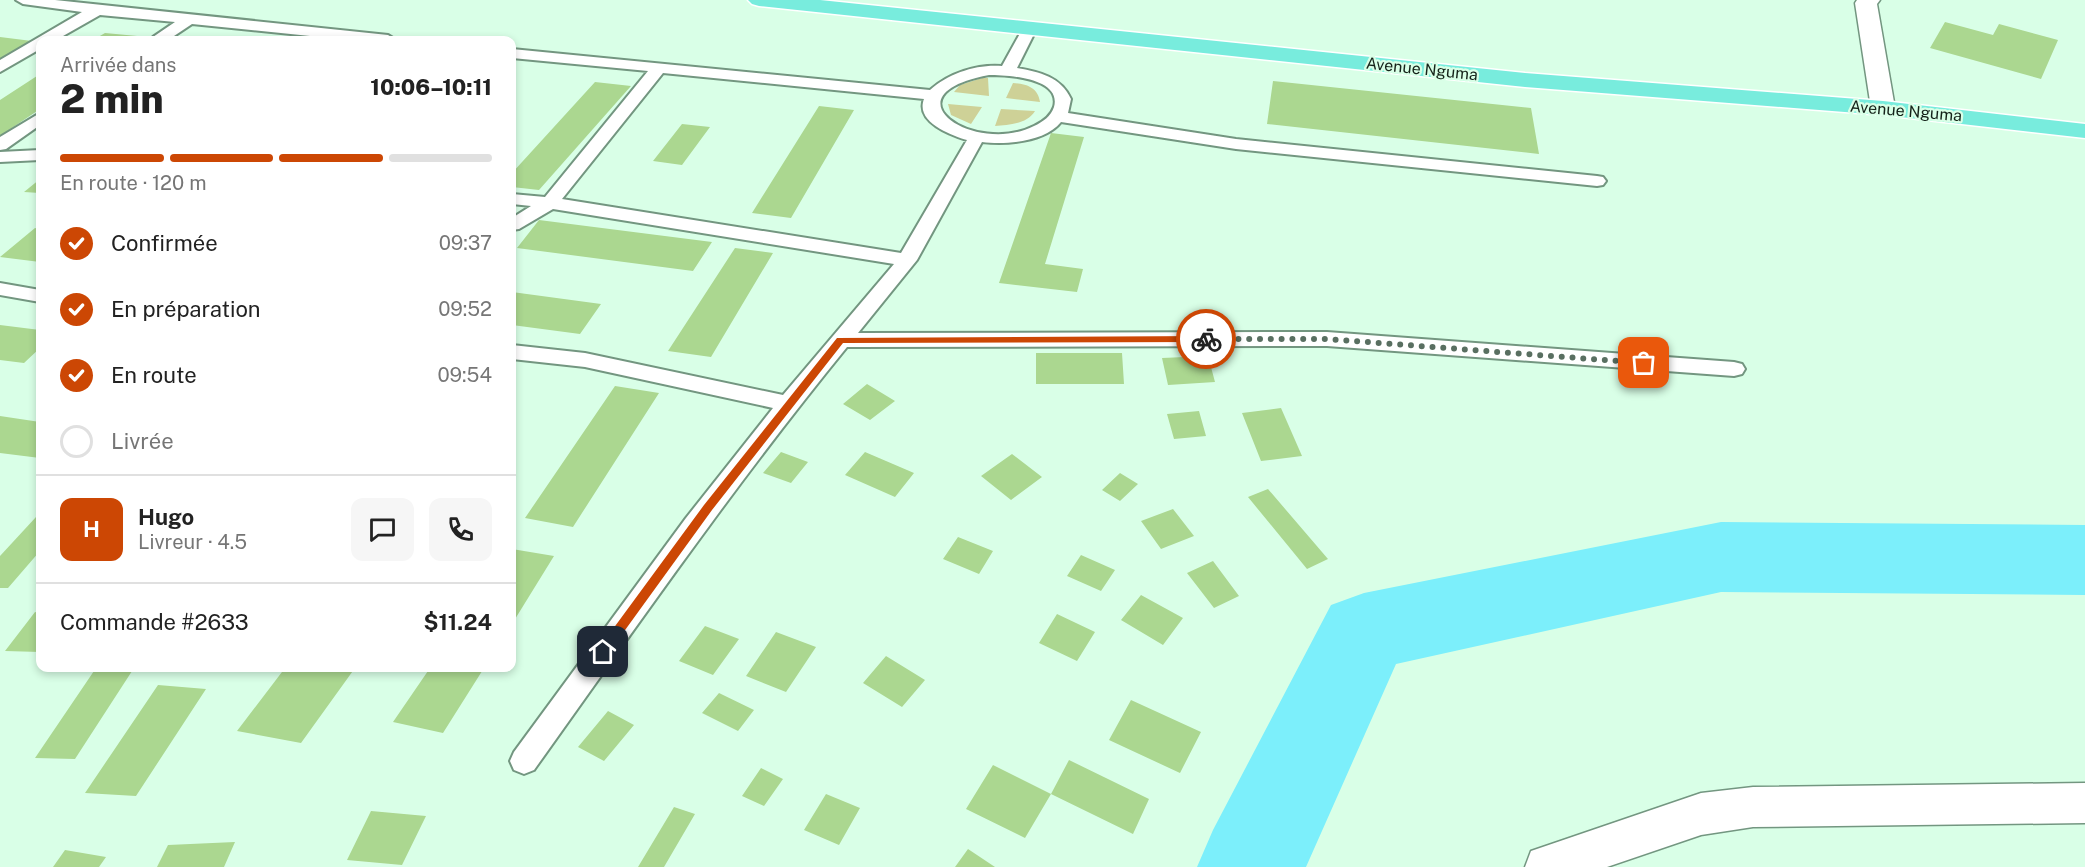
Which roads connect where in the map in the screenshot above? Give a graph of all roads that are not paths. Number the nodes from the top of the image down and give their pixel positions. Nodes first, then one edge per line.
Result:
1 (23, 0) edge
2 (759, 0) edge
3 (1869, 0) edge
4 (97, 10) junction
5 (189, 20) junction
6 (251, 26) junction
7 (1030, 28) junction
8 (53, 36) edge
9 (164, 36) edge
10 (237, 36) edge
11 (349, 36) edge
12 (36, 46) edge
13 (516, 53) edge
14 (0, 67) edge
15 (658, 69) junction
16 (1008, 70) junction
17 (934, 95) junction
18 (1883, 108) junction
19 (1058, 116) junction
20 (36, 121) edge
21 (2085, 131) edge
22 (977, 137) junction
23 (0, 145) edge
24 (36, 155) edge
25 (0, 157) edge
26 (1597, 181) dead end
27 (516, 199) edge
28 (550, 203) junction
29 (516, 223) edge
30 (907, 260) junction
31 (0, 289) edge
32 (36, 295) edge
33 (840, 340) junction
34 (516, 352) edge
35 (1734, 369) dead end
36 (788, 404) junction
37 (524, 761) dead end
38 (2085, 803) edge
39 (1547, 867) edge

1 - 4 lane
2 - 7 main road, Avenue Nguma
3 - 18 street
4 - 5 lane
4 - 8 lane
5 - 6 lane
5 - 9 lane
6 - 10 lane
6 - 11 lane
7 - 16 lane
7 - 18 main road, Avenue Nguma
12 - 14 lane
13 - 15 lane
15 - 17 lane
15 - 28 lane
16 - 17 lane
16 - 19 lane
17 - 22 lane
18 - 21 main road, Avenue Nguma
19 - 22 lane
19 - 26 lane
20 - 23 lane
22 - 30 lane
24 - 25 lane
27 - 28 lane
28 - 29 lane
28 - 30 lane
30 - 33 lane
31 - 32 lane
33 - 35 lane
33 - 36 lane
34 - 36 lane
36 - 37 lane
38 - 39 street

